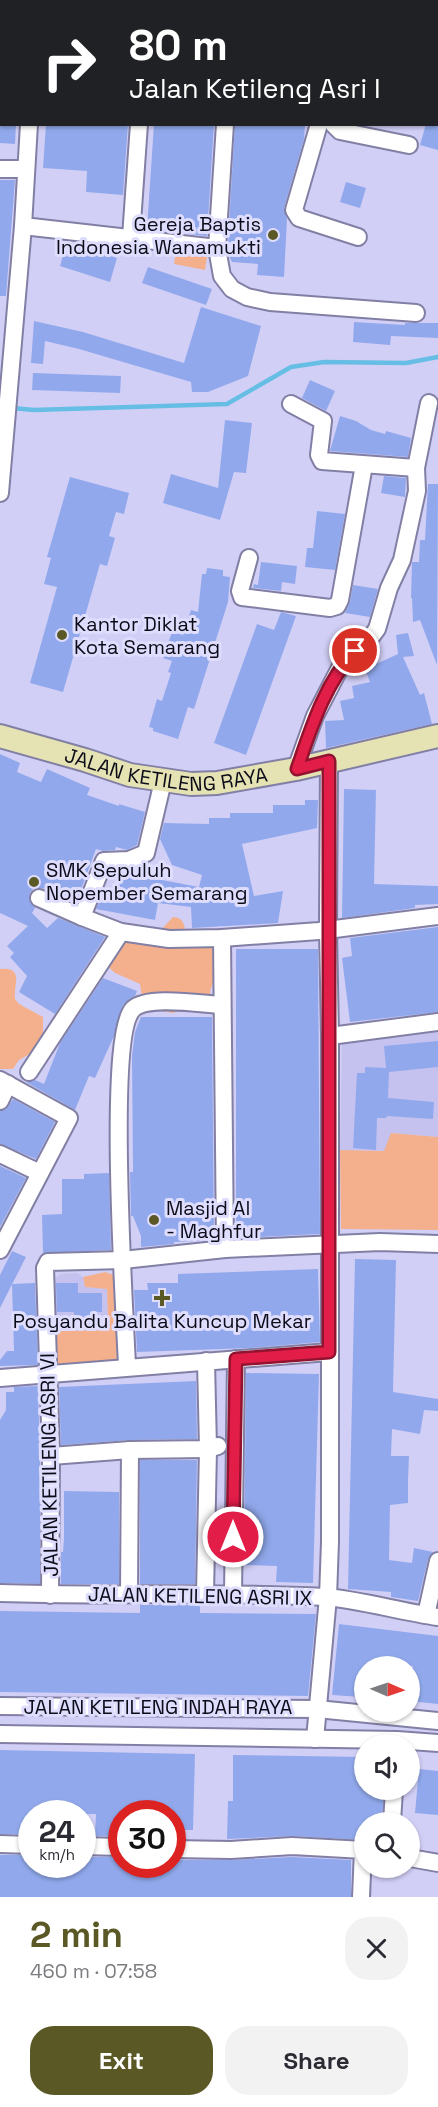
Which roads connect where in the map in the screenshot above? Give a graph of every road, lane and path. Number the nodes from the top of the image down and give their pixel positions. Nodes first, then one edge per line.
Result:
1 (29, 126) edge
2 (139, 126) edge
3 (225, 126) edge
4 (318, 126) edge
5 (335, 126) edge
6 (409, 145) dead end
7 (0, 169) edge
8 (26, 169) junction
9 (23, 226) junction
10 (131, 237) junction
11 (357, 237) dead end
12 (217, 248) junction
13 (416, 313) dead end
14 (6, 384) edge
15 (429, 403) dead end
16 (291, 404) dead end
17 (3, 449) edge
18 (364, 465) junction
19 (416, 468) junction
20 (0, 493) edge
21 (249, 558) dead end
22 (0, 736) edge
23 (438, 736) edge
24 (329, 761) junction
25 (297, 769) junction
26 (163, 781) junction
27 (39, 898) dead end
28 (438, 916) edge
29 (82, 917) junction
30 (328, 929) junction
31 (121, 932) junction
32 (222, 938) junction
33 (222, 1005) junction
34 (438, 1022) edge
35 (330, 1036) junction
36 (29, 1072) dead end
37 (4, 1082) edge
38 (0, 1101) edge
39 (0, 1154) edge
40 (40, 1173) junction
41 (5, 1231) edge
42 (438, 1244) edge
43 (330, 1246) junction
44 (0, 1250) edge
45 (225, 1250) junction
46 (123, 1260) junction
47 (329, 1352) junction
48 (236, 1359) junction
49 (206, 1361) junction
50 (128, 1366) junction
51 (49, 1373) junction
52 (0, 1378) edge
53 (234, 1442) junction
54 (208, 1449) junction
55 (130, 1450) junction
56 (51, 1456) junction
57 (438, 1561) edge
58 (0, 1593) edge
59 (129, 1593) junction
60 (205, 1594) junction
61 (50, 1595) junction
62 (232, 1595) junction
63 (328, 1597) junction
64 (432, 1616) edge
65 (0, 1706) edge
66 (317, 1708) junction
67 (354, 1713) edge
68 (420, 1720) edge
69 (438, 1721) edge
70 (0, 1734) edge
71 (315, 1738) junction
72 (354, 1740) edge
73 (420, 1743) edge
74 (438, 1743) edge
75 (0, 1844) edge
76 (18, 1845) edge
77 (186, 1848) edge
78 (354, 1849) edge
79 (420, 1860) edge
80 (438, 1863) edge
81 (362, 1878) edge
82 (361, 1897) edge

1 - 8 street
2 - 10 street
3 - 12 street
4 - 11 street
5 - 6 street
7 - 8 street
8 - 9 street
9 - 10 street
9 - 14 street
10 - 12 street
12 - 13 street
14 - 17 street
15 - 19 street
16 - 18 street
17 - 20 street
18 - 19 street
18 - 21 street
19 - 25 street
22 - 26 main road, JALAN KETILENG RAYA
23 - 24 main road, JALAN KETILENG RAYA
24 - 25 main road, JALAN KETILENG RAYA
24 - 30 street
25 - 26 main road, JALAN KETILENG RAYA
26 - 29 street
27 - 29 street
28 - 30 street
29 - 31 street
30 - 32 street
30 - 35 street
31 - 32 street
31 - 36 street
32 - 33 street
33 - 45 street
33 - 46 street
34 - 35 street
35 - 43 street
37 - 38 street
37 - 40 street
39 - 40 street
40 - 41 street
41 - 44 street
42 - 43 street
43 - 45 street
43 - 47 street
45 - 46 street
46 - 50 street
46 - 51 street, JALAN KETILENG ASRI VI
47 - 48 street
47 - 63 street
48 - 49 street
48 - 53 street
49 - 50 street
49 - 54 street
50 - 51 street
51 - 52 street
51 - 56 street, JALAN KETILENG ASRI VI
53 - 54 street
53 - 62 street
54 - 55 street
54 - 60 street
55 - 56 street
55 - 59 street
56 - 61 street, JALAN KETILENG ASRI VI
57 - 64 street
58 - 61 street, JALAN KETILENG ASRI IX
59 - 60 street, JALAN KETILENG ASRI IX
59 - 61 street, JALAN KETILENG ASRI IX
60 - 62 street, JALAN KETILENG ASRI IX
62 - 63 street, JALAN KETILENG ASRI IX
63 - 64 street, JALAN KETILENG ASRI IX
63 - 66 street
65 - 66 street, JALAN KETILENG INDAH RAYA
66 - 67 street, JALAN KETILENG INDAH RAYA
66 - 71 street, JALAN KETILENG INDAH RAYA
68 - 69 street, JALAN KETILENG INDAH RAYA
70 - 71 street, JALAN KETILENG INDAH RAYA
71 - 72 street, JALAN KETILENG INDAH RAYA
73 - 74 street, JALAN KETILENG INDAH RAYA
75 - 76 street
77 - 78 street
79 - 80 street
81 - 82 street

